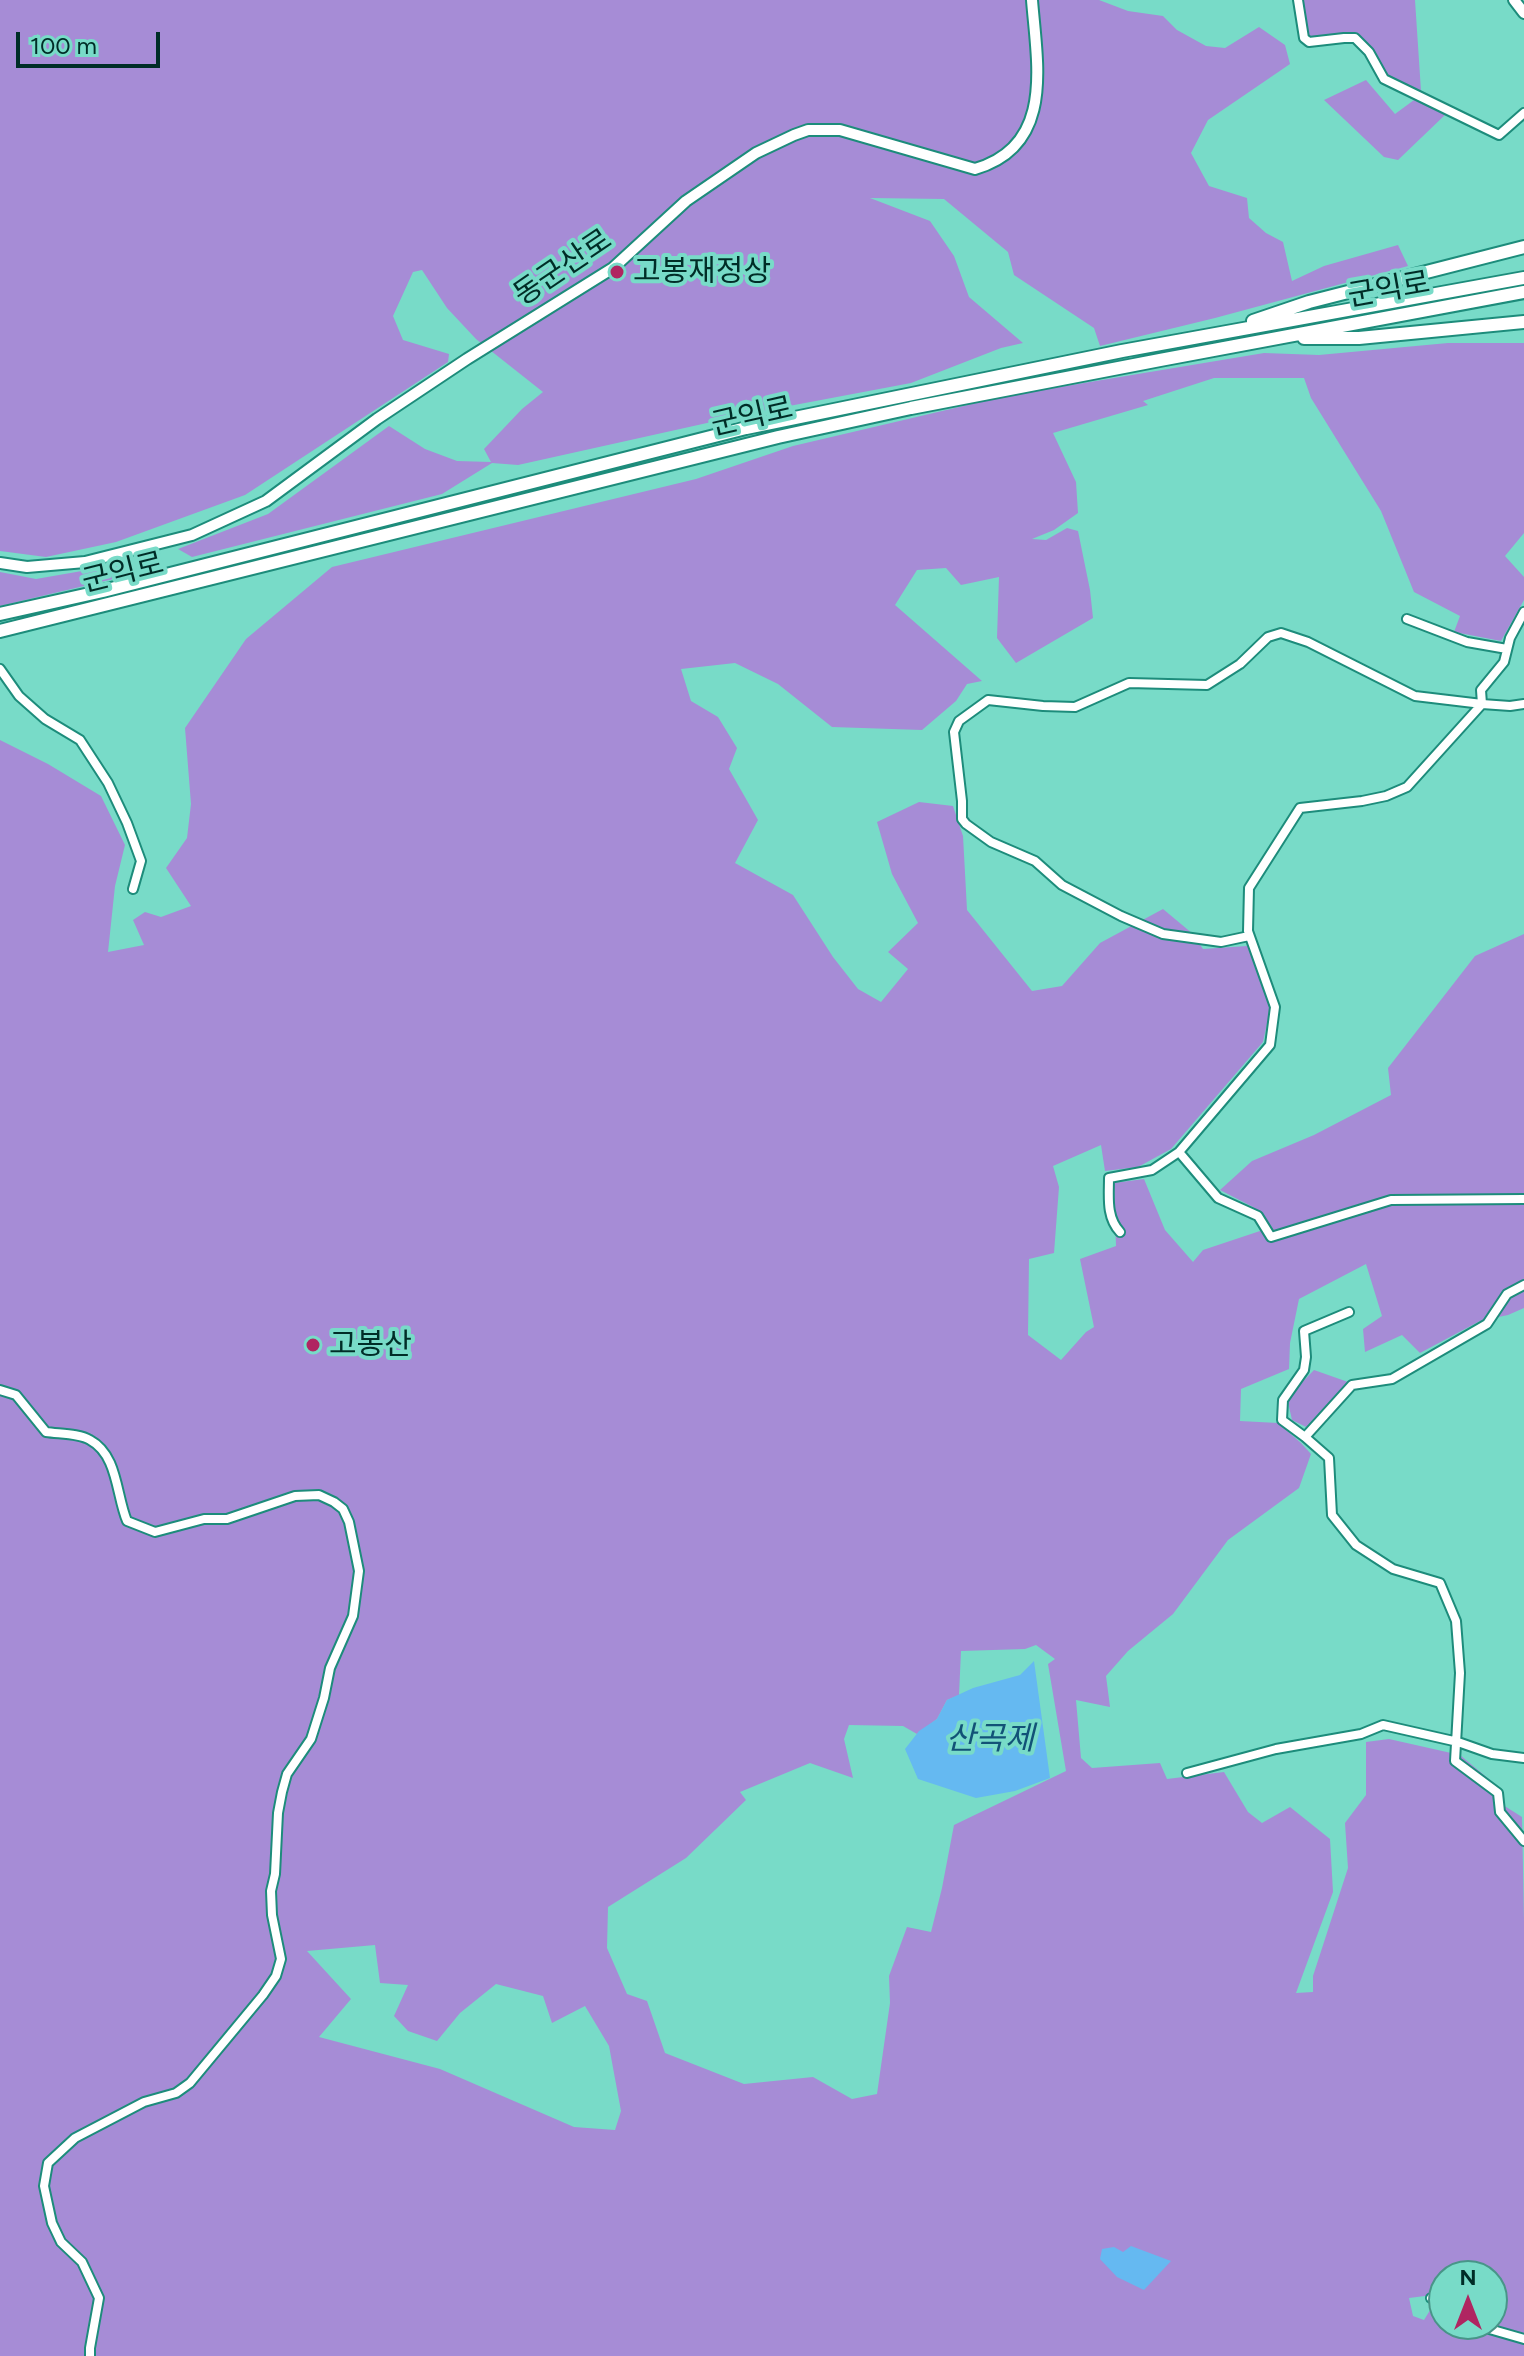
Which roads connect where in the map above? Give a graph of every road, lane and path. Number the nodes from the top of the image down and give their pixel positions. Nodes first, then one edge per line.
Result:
1 (1032, 0) edge
2 (1298, 0) edge
3 (1514, 0) edge
4 (1524, 13) edge
5 (1524, 113) edge
6 (1524, 247) edge
7 (1524, 278) edge
8 (1524, 292) edge
9 (1524, 322) edge
10 (1212, 335) junction
11 (1273, 338) junction
12 (0, 563) edge
13 (1524, 612) edge
14 (0, 614) edge
15 (1407, 619) dead end
16 (0, 631) edge
17 (1507, 649) junction
18 (0, 669) edge
19 (1482, 704) junction
20 (1524, 704) edge
21 (133, 889) dead end
22 (1249, 936) junction
23 (1179, 1152) junction
24 (1524, 1199) edge
25 (1120, 1232) dead end
26 (1524, 1285) edge
27 (1349, 1312) dead end
28 (0, 1390) edge
29 (1305, 1437) junction
30 (1458, 1742) junction
31 (1524, 1758) edge
32 (1187, 1773) dead end
33 (1524, 1841) edge
34 (90, 2356) edge

1 - 12 street, 동군산로
2 - 5 street
3 - 4 street
6 - 10 highway
7 - 10 highway, 군익로
8 - 11 highway, 군익로
9 - 11 highway
10 - 14 highway, 군익로
11 - 16 highway, 군익로
13 - 17 street
15 - 17 street
17 - 19 street
18 - 21 street
19 - 20 street
19 - 22 street
19 - 22 street
22 - 23 street
23 - 24 street
23 - 25 street
26 - 29 street
27 - 29 street
28 - 34 street
29 - 30 street
30 - 31 street
30 - 32 street
30 - 33 street

